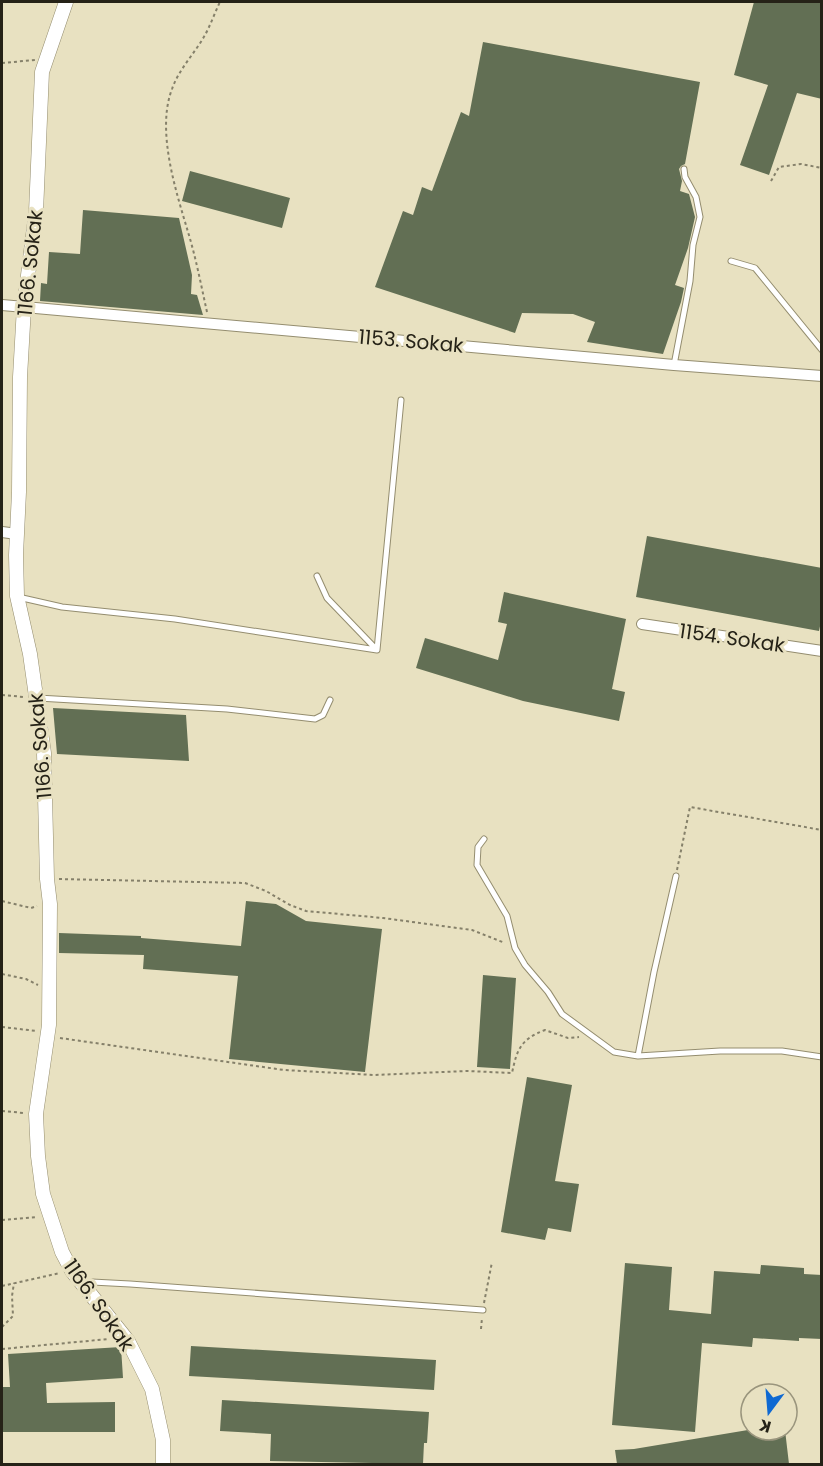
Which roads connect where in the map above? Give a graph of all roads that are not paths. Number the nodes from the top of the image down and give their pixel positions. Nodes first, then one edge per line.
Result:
1 (66, 2) edge
2 (684, 169) dead end
3 (731, 261) dead end
4 (2, 304) edge
5 (24, 307) junction
6 (822, 350) edge
7 (674, 365) junction
8 (822, 375) edge
9 (401, 400) dead end
10 (2, 532) edge
11 (17, 534) junction
12 (317, 576) dead end
13 (17, 596) junction
14 (642, 624) dead end
15 (377, 650) junction
16 (822, 651) edge
17 (36, 698) junction
18 (330, 700) dead end
19 (484, 839) dead end
20 (676, 876) road end
21 (638, 1056) junction
22 (822, 1057) edge
23 (83, 1284) junction
24 (483, 1310) road end
25 (163, 1464) edge

1 - 5 street, 1166. Sokak
2 - 7 lane
3 - 6 lane
4 - 5 street, 1153. Sokak
5 - 7 street, 1153. Sokak
5 - 11 street, 1166. Sokak
7 - 8 street, 1153. Sokak
9 - 15 lane
10 - 11 street
11 - 13 street, 1166. Sokak
12 - 15 lane
13 - 15 lane
13 - 17 street, 1166. Sokak
14 - 16 street, 1154. Sokak
17 - 18 lane
17 - 23 street, 1166. Sokak
19 - 21 lane
20 - 21 lane
21 - 22 lane
23 - 24 lane
23 - 25 street, 1166. Sokak

